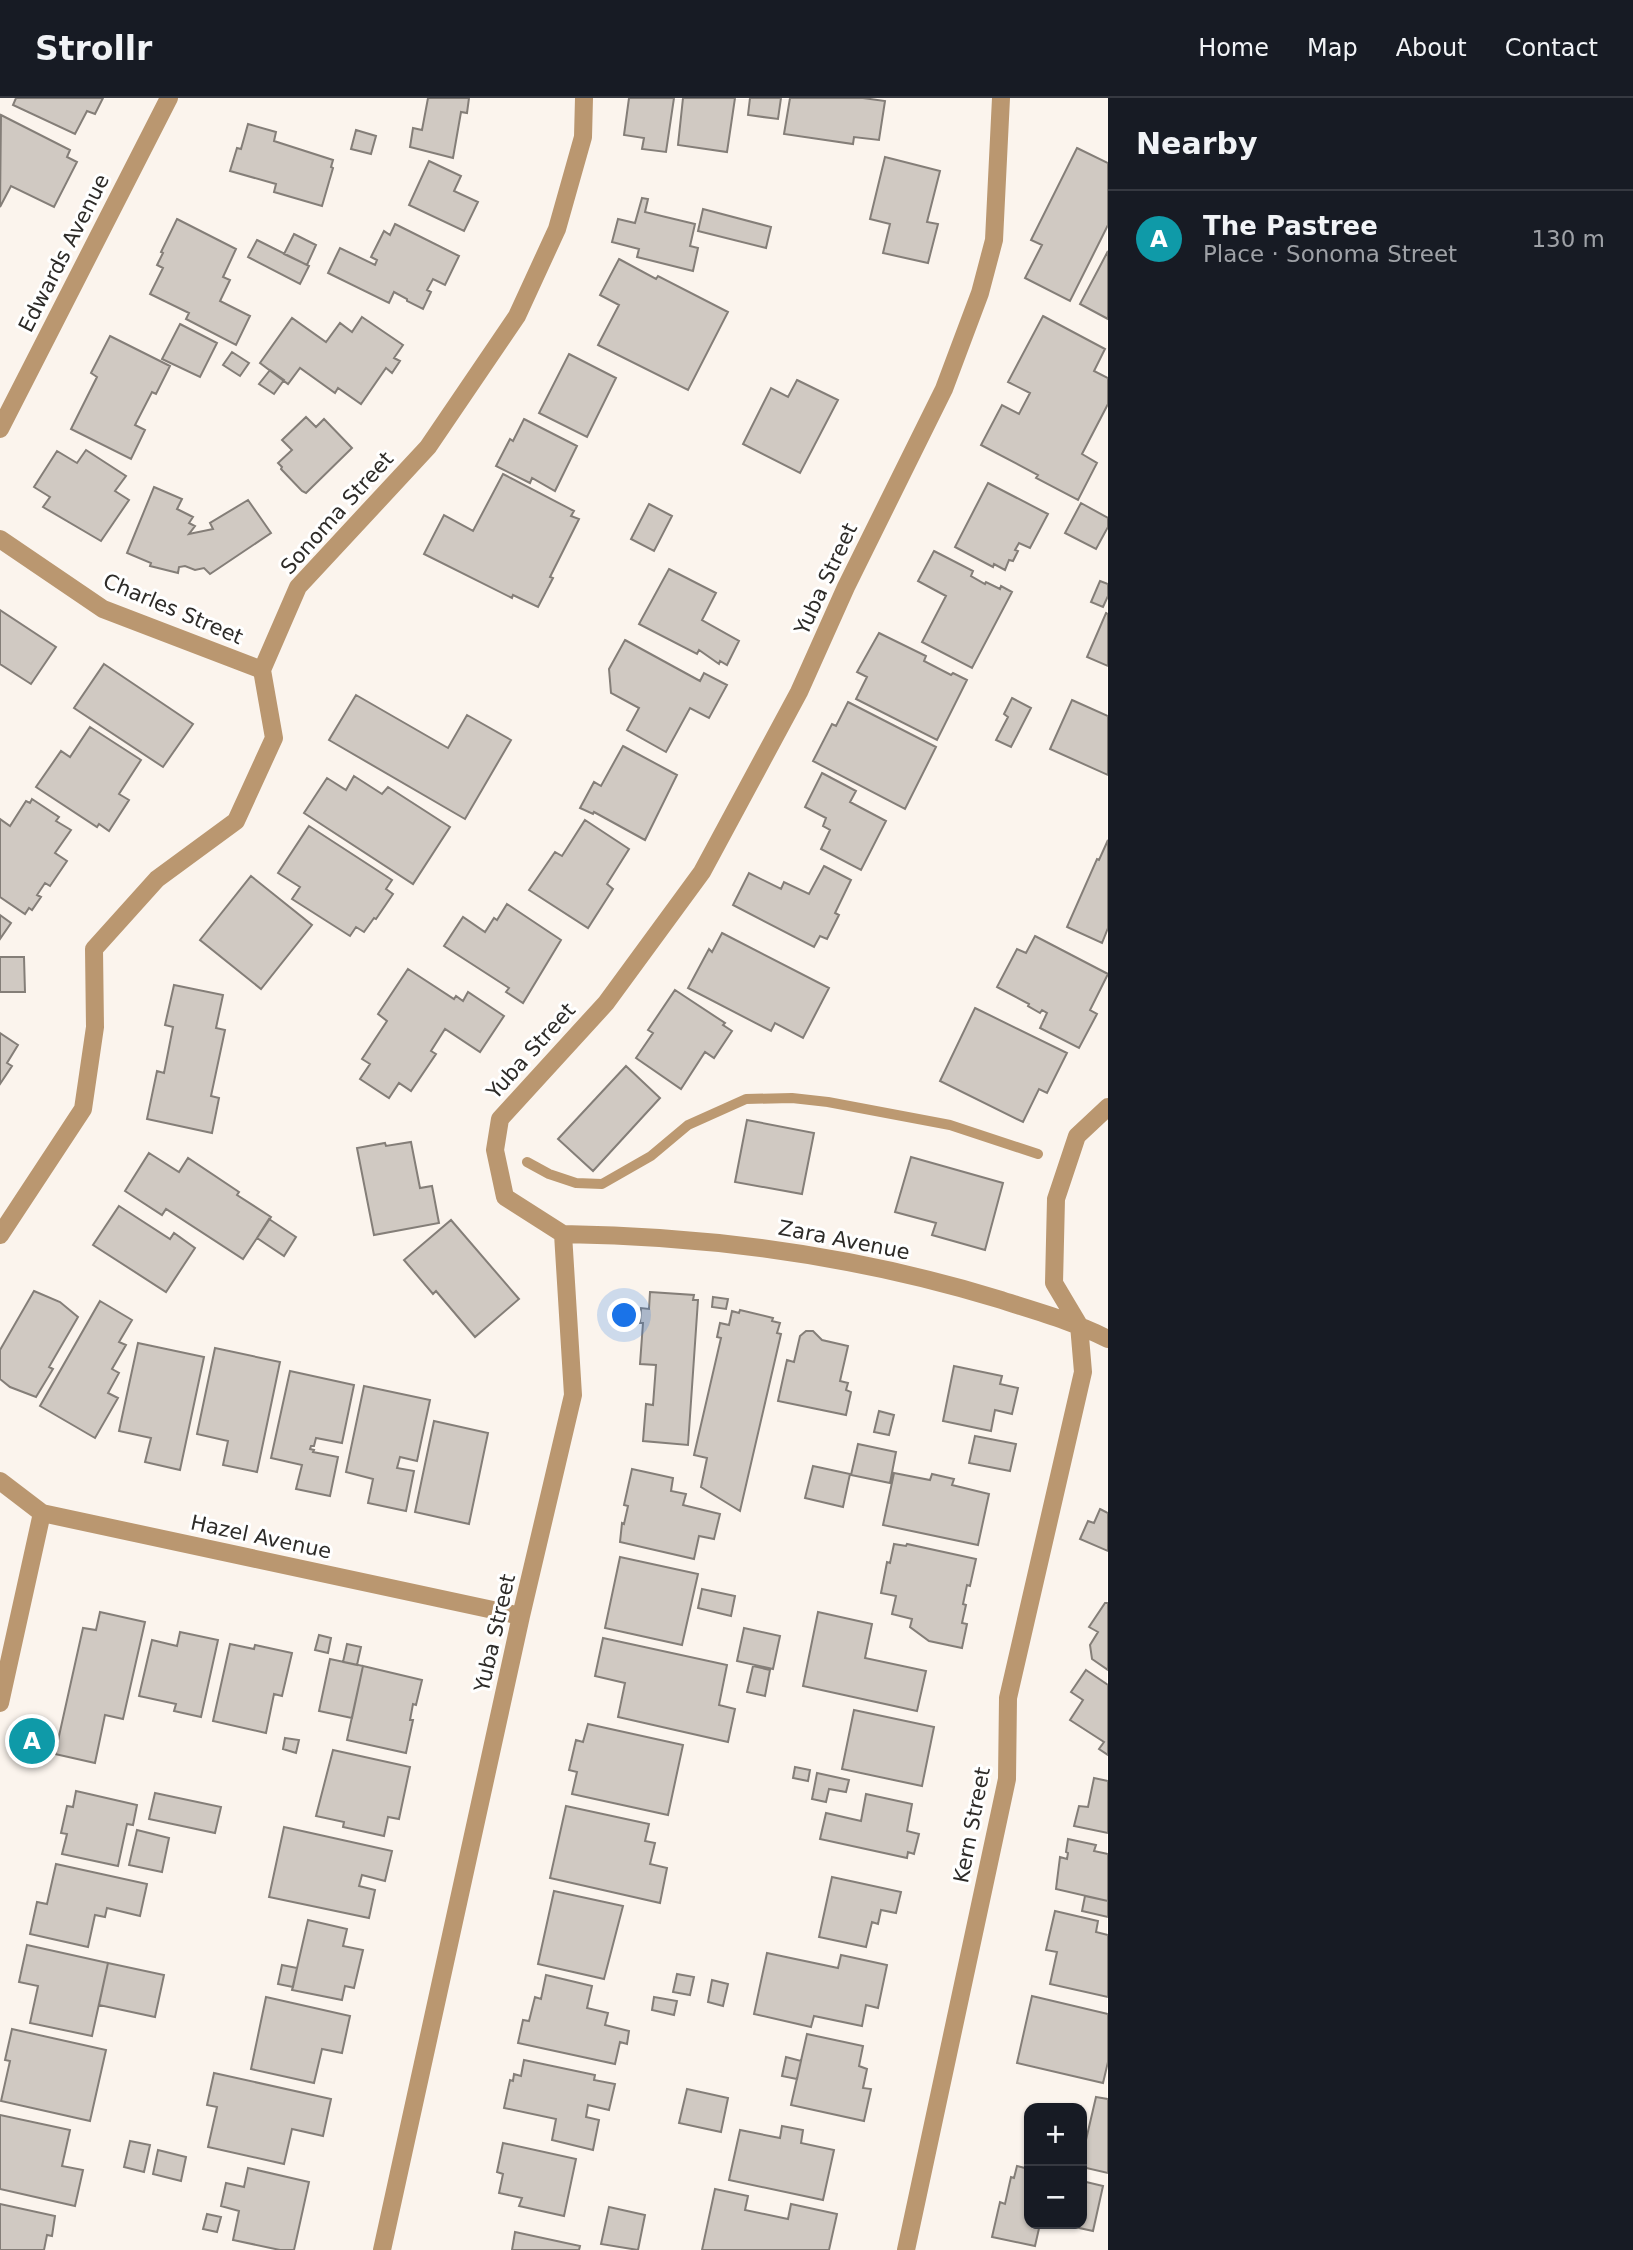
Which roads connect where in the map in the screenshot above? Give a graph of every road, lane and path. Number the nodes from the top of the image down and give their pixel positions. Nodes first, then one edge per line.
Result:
1 (169, 98) edge
2 (584, 98) edge
3 (1001, 98) edge
4 (0, 429) edge
5 (0, 539) edge
6 (262, 670) junction
7 (1108, 1107) edge
8 (563, 1234) junction
9 (0, 1235) edge
10 (1079, 1325) junction
11 (1108, 1339) edge
12 (0, 1480) edge
13 (41, 1513) junction
14 (521, 1616) junction
15 (0, 1703) edge
16 (383, 2250) edge
17 (906, 2250) edge

1 - 4 street, Edwards Avenue
2 - 6 street, Sonoma Street
3 - 8 street, Yuba Street
5 - 6 street, Charles Street
6 - 9 street
7 - 10 street
8 - 10 street, Zara Avenue
8 - 14 street, Yuba Street
10 - 11 street, Zara Avenue
10 - 17 street, Kern Street
12 - 13 street, Hazel Avenue
13 - 14 street, Hazel Avenue
13 - 15 street
14 - 16 street, Yuba Street

